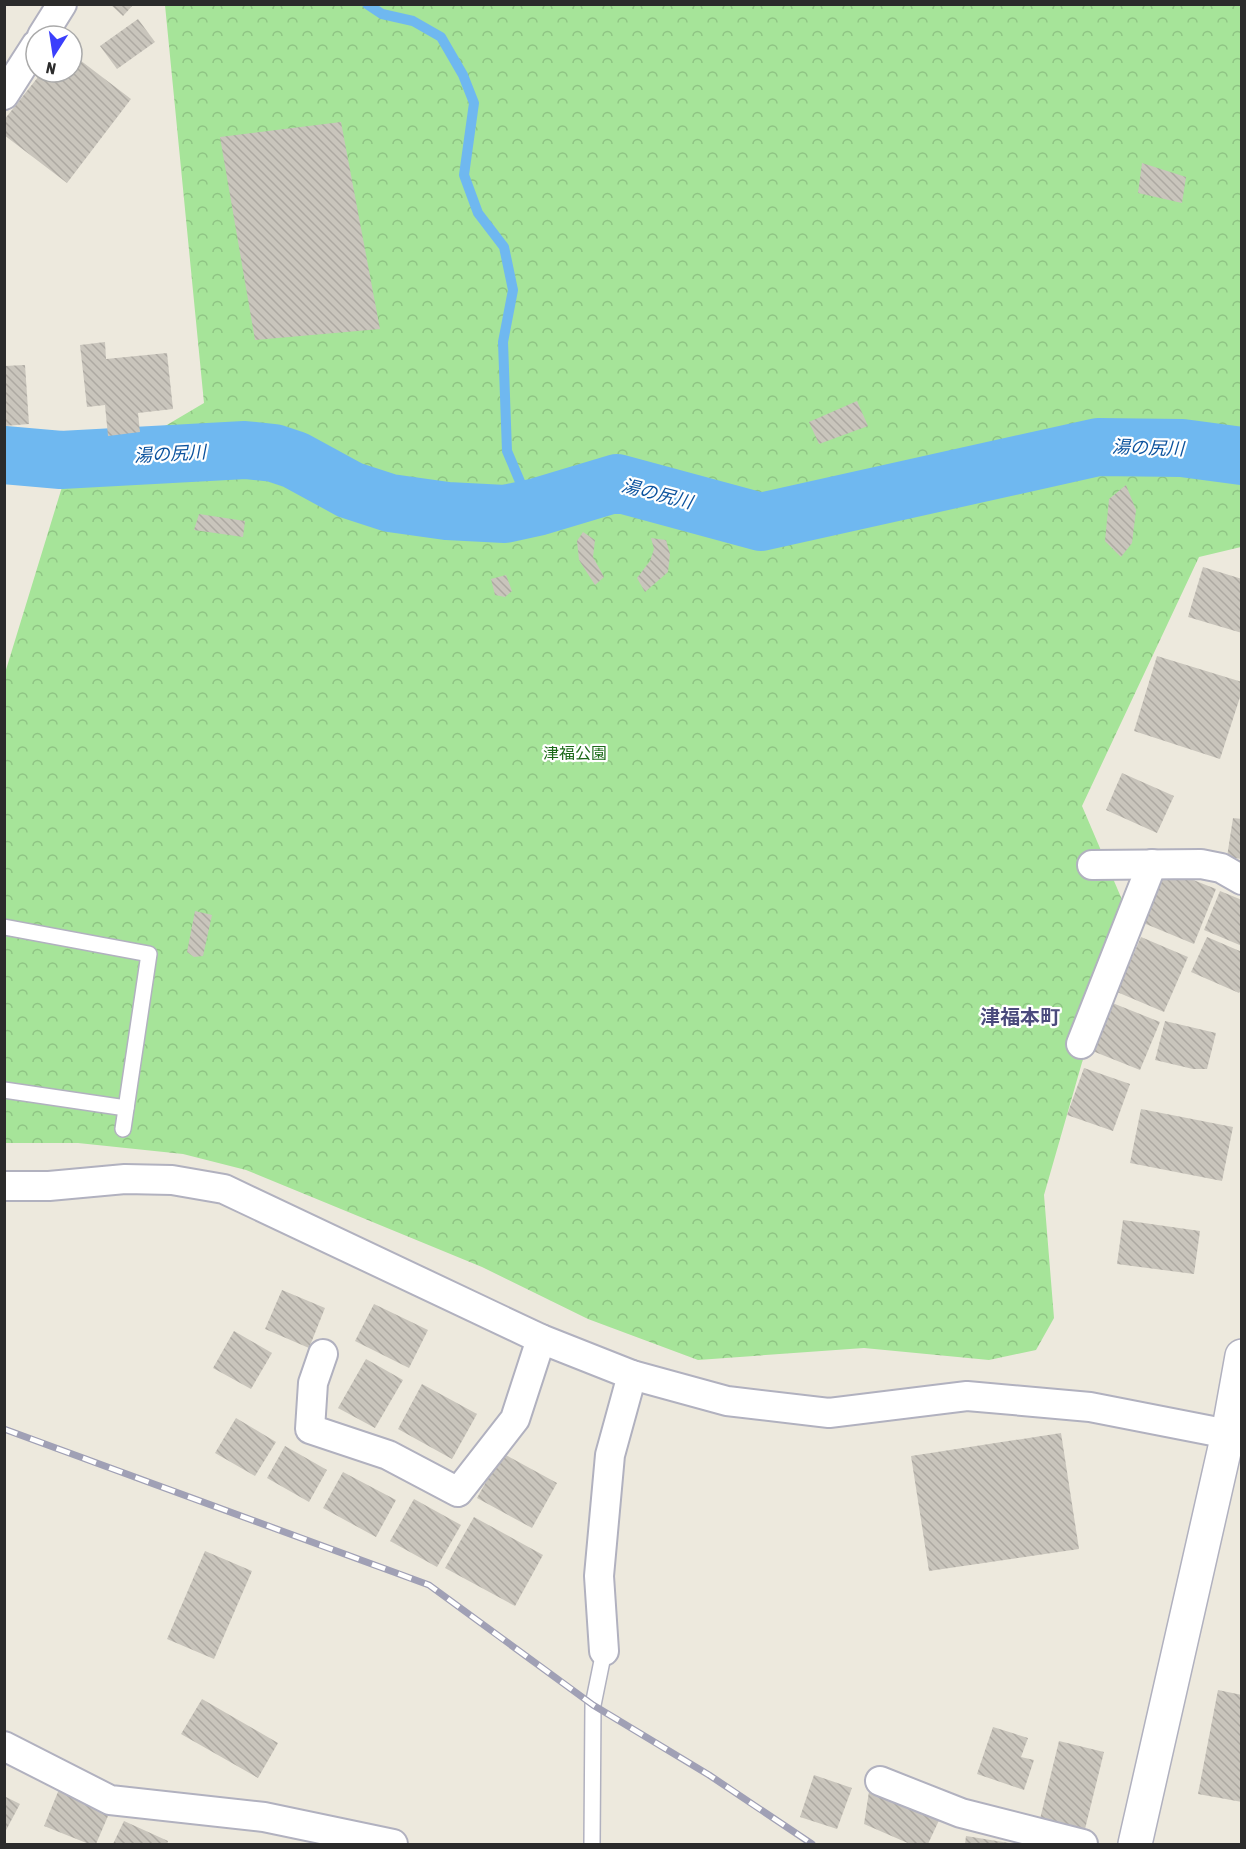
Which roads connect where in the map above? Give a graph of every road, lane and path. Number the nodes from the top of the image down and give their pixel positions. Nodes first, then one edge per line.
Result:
1 (62, 4) edge
2 (50, 24) edge
3 (24, 64) edge
4 (4, 95) edge
5 (1152, 864) junction
6 (1092, 865) dead end
7 (1242, 880) edge
8 (4, 927) edge
9 (1082, 1044) dead end
10 (4, 1090) edge
11 (126, 1108) junction
12 (123, 1129) dead end
13 (4, 1186) edge
14 (541, 1339) junction
15 (323, 1354) dead end
16 (1242, 1356) edge
17 (632, 1375) junction
18 (1228, 1434) junction
19 (604, 1651) joint
20 (4, 1746) edge
21 (880, 1782) dead end
22 (393, 1845) edge
23 (592, 1845) edge
24 (1083, 1845) edge
25 (1135, 1845) edge

1 - 2 street
3 - 4 street
5 - 6 street
5 - 7 street
5 - 9 street
8 - 11 lane
10 - 11 lane
11 - 12 lane
13 - 14 street
14 - 15 street
14 - 17 street
16 - 18 street
17 - 18 street
17 - 19 street
18 - 25 street
19 - 23 lane
20 - 22 street
21 - 24 street

